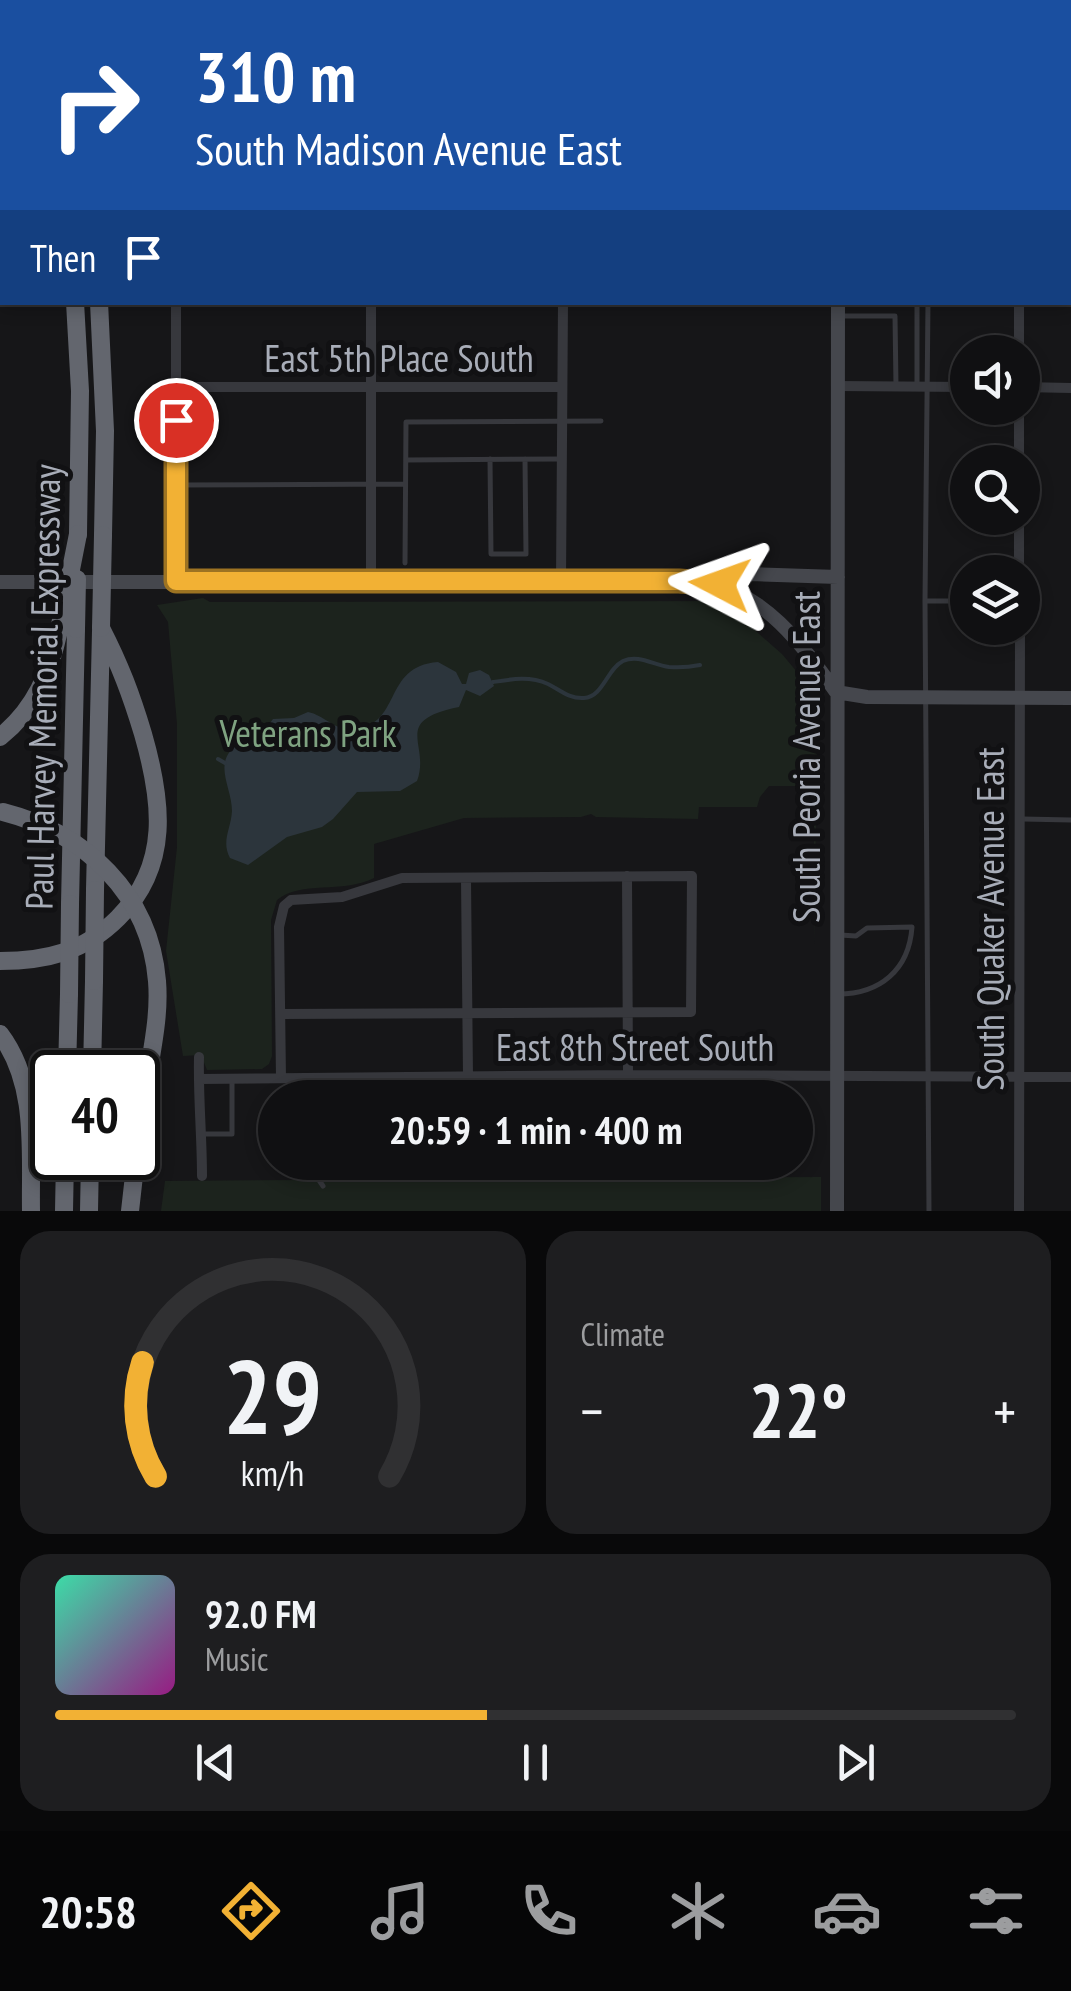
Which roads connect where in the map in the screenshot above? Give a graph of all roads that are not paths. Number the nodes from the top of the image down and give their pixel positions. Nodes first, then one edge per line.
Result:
1 (75, 305) edge
2 (100, 305) edge
3 (176, 305) edge
4 (371, 305) edge
5 (563, 305) edge
6 (859, 305) edge
7 (917, 305) edge
8 (928, 305) edge
9 (1020, 305) edge
10 (838, 309) edge
11 (859, 316) junction
12 (1019, 335) edge
13 (371, 386) junction
14 (838, 386) junction
15 (562, 387) junction
16 (896, 387) junction
17 (923, 387) junction
18 (950, 387) edge
19 (1040, 387) edge
20 (176, 388) junction
21 (1071, 388) edge
22 (562, 421) junction
23 (602, 421) dead end
24 (490, 459) junction
25 (525, 459) junction
26 (562, 459) junction
27 (406, 460) junction
28 (371, 483) junction
29 (405, 484) junction
30 (176, 485) junction
31 (405, 563) dead end
32 (838, 577) junction
33 (176, 581) junction
34 (371, 581) junction
35 (561, 581) junction
36 (0, 582) edge
37 (706, 582) junction
38 (926, 601) junction
39 (950, 601) edge
40 (101, 628) junction
41 (68, 629) junction
42 (1020, 645) edge
43 (836, 692) junction
44 (927, 697) junction
45 (1020, 698) junction
46 (1071, 698) edge
47 (0, 737) edge
48 (2, 811) edge
49 (1020, 819) junction
50 (1071, 820) edge
51 (627, 876) junction
52 (466, 879) junction
53 (837, 935) junction
54 (0, 961) edge
55 (838, 994) junction
56 (467, 1012) junction
57 (628, 1012) junction
58 (281, 1014) junction
59 (0, 1034) edge
60 (68, 1050) edge
61 (92, 1050) edge
62 (152, 1050) edge
63 (199, 1057) dead end
64 (628, 1075) junction
65 (764, 1075) junction
66 (434, 1076) junction
67 (468, 1076) junction
68 (578, 1076) junction
69 (838, 1076) junction
70 (929, 1076) junction
71 (1019, 1076) junction
72 (1071, 1077) edge
73 (232, 1078) junction
74 (281, 1078) junction
75 (308, 1078) joint
76 (199, 1079) junction
77 (434, 1080) edge
78 (578, 1080) edge
79 (764, 1080) edge
80 (202, 1134) junction
81 (202, 1176) dead end
82 (65, 1180) edge
83 (90, 1180) edge
84 (134, 1180) edge
85 (319, 1180) edge
86 (324, 1186) dead end
87 (31, 1211) edge
88 (64, 1211) edge
89 (90, 1211) edge
90 (130, 1211) edge
91 (837, 1211) edge
92 (928, 1211) edge
93 (1019, 1211) edge

1 - 41 highway, Paul Harvey Memorial Expressway, bridge
2 - 40 highway, Paul Harvey Memorial Expressway, bridge
3 - 20 street
4 - 13 street
5 - 15 street
6 - 11 lane
7 - 17 lane
8 - 17 lane
9 - 12 street
10 - 11 lane
10 - 14 street, South Peoria Avenue East
11 - 16 lane
13 - 15 street, East 5th Place South
13 - 20 street, East 5th Place South
13 - 28 street
14 - 16 street
14 - 32 street, South Peoria Avenue East
15 - 22 street
16 - 17 street
17 - 18 street
17 - 38 lane
19 - 21 street
20 - 30 street
22 - 23 lane
22 - 26 street
22 - 27 lane
24 - 25 lane
24 - 25 lane
24 - 27 lane
25 - 26 lane
26 - 35 street
27 - 29 lane
28 - 29 lane
28 - 30 lane
28 - 34 street
29 - 31 lane
30 - 33 street
32 - 37 street
32 - 43 street, South Peoria Avenue East
33 - 34 street
33 - 36 street
34 - 35 street
35 - 37 street
37 - 43 street
38 - 39 lane
38 - 44 lane
40 - 54 highway
40 - 61 highway, Paul Harvey Memorial Expressway, bridge
41 - 47 highway
41 - 60 highway, Paul Harvey Memorial Expressway, bridge
42 - 45 street, South Quaker Avenue East
43 - 44 street
43 - 53 street, South Peoria Avenue East
44 - 45 street
44 - 70 lane
45 - 46 street
45 - 49 street, South Quaker Avenue East
48 - 62 highway, bridge
49 - 50 lane
49 - 71 street, South Quaker Avenue East
51 - 52 street
51 - 57 street
51 - 57 street
52 - 56 street
52 - 58 street
53 - 55 street, South Peoria Avenue East
53 - 55 lane
55 - 69 street, South Peoria Avenue East
56 - 57 street
56 - 58 street
56 - 67 street
57 - 64 street
58 - 74 street
59 - 87 highway
63 - 76 street
64 - 65 street, East 8th Street South
64 - 68 street, East 8th Street South
65 - 69 street, East 8th Street South
65 - 79 lane
66 - 67 street, East 8th Street South
66 - 75 street, East 8th Street South
66 - 77 lane
67 - 68 street, East 8th Street South
68 - 78 lane
69 - 70 street, East 8th Street South
69 - 91 street, South Peoria Avenue East
70 - 71 street, East 8th Street South
70 - 92 lane
71 - 72 street, East 8th Street South
71 - 93 street, South Quaker Avenue East
73 - 74 street, East 8th Street South
73 - 76 street, East 8th Street South
73 - 80 lane
74 - 75 street, East 8th Street South
76 - 80 street
80 - 81 street
82 - 88 highway
83 - 89 highway
84 - 90 highway
85 - 86 lane

